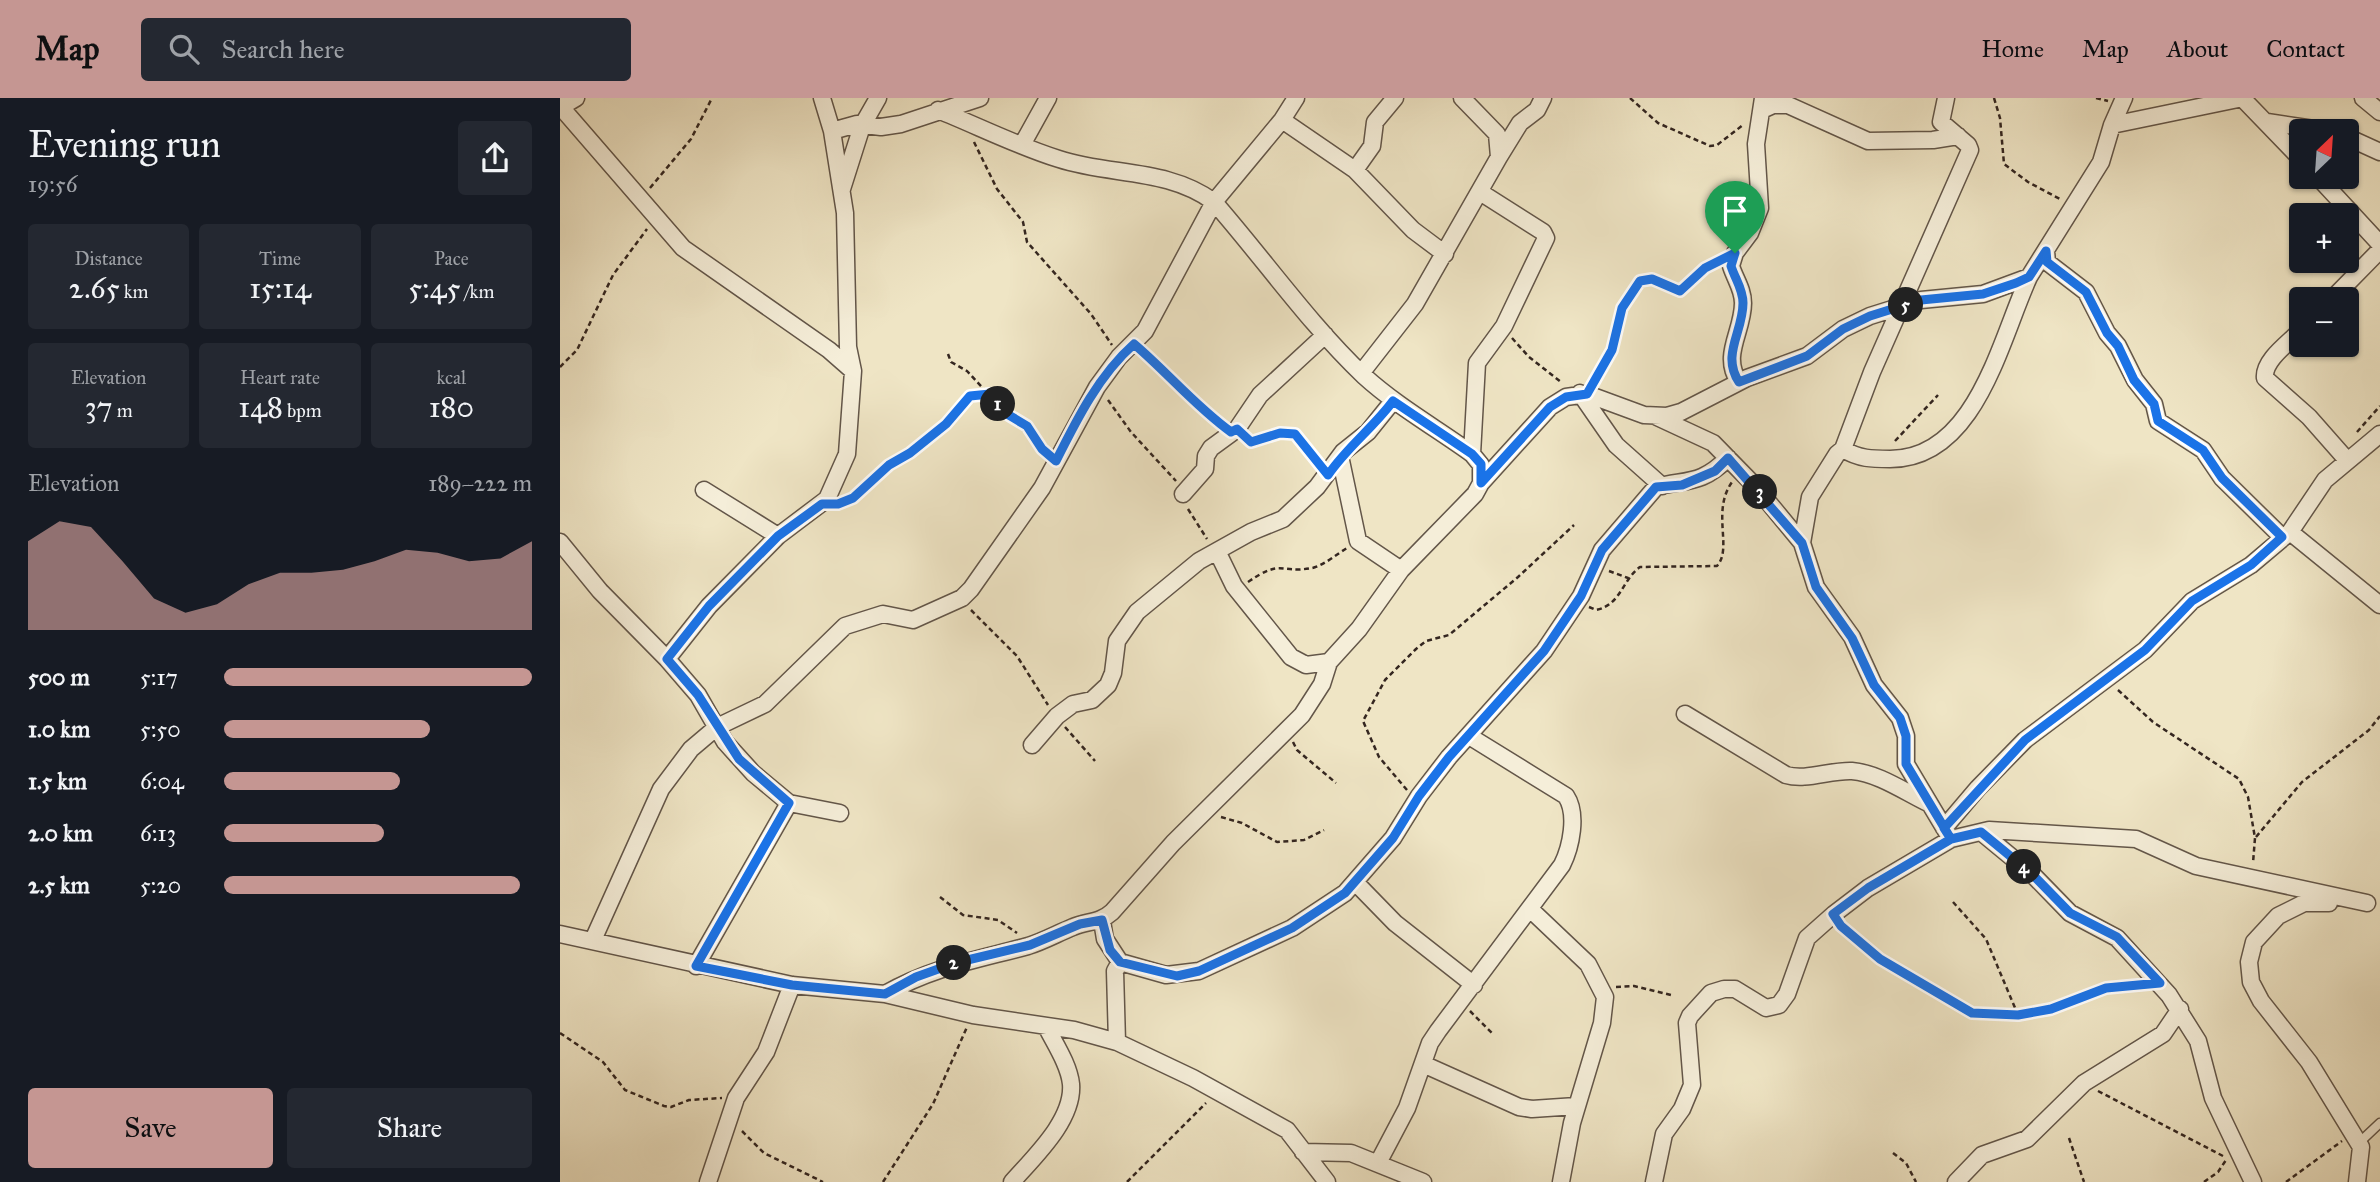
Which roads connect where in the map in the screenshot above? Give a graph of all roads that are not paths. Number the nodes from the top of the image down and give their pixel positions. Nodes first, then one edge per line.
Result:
1 (576, 98) edge
2 (822, 98) edge
3 (878, 98) edge
4 (1048, 98) edge
5 (1296, 98) edge
6 (1395, 98) edge
7 (1462, 98) edge
8 (1543, 98) edge
9 (1947, 98) edge
10 (2124, 98) edge
11 (2242, 98) edge
12 (2363, 98) edge
13 (974, 99) edge
14 (1788, 102) edge
15 (1763, 104) edge
16 (560, 107) edge
17 (938, 110) junction
18 (2380, 112) edge
19 (1282, 120) junction
20 (2267, 122) junction
21 (566, 125) edge
22 (2112, 125) junction
23 (2289, 125) edge
24 (862, 126) junction
25 (832, 131) junction
26 (1958, 136) junction
27 (2359, 142) edge
28 (1022, 145) junction
29 (2289, 146) edge
30 (2380, 152) edge
31 (1499, 157) junction
32 (1355, 170) junction
33 (2329, 189) edge
34 (841, 190) junction
35 (1480, 192) junction
36 (1214, 202) junction
37 (2380, 244) edge
38 (2380, 250) edge
39 (2046, 251) junction
40 (1445, 254) junction
41 (2029, 277) junction
42 (2344, 287) edge
43 (1903, 306) junction
44 (1325, 335) junction
45 (2289, 342) edge
46 (853, 371) junction
47 (1364, 375) junction
48 (1739, 382) junction
49 (1583, 394) junction
50 (1393, 401) junction
51 (1656, 416) junction
52 (2380, 434) edge
53 (1843, 449) junction
54 (1472, 454) junction
55 (1340, 456) junction
56 (1728, 458) junction
57 (2346, 460) junction
58 (1481, 483) junction
59 (1662, 485) junction
60 (704, 490) dead end
61 (1183, 494) road end
62 (2286, 534) junction
63 (778, 536) junction
64 (560, 542) edge
65 (1802, 543) junction
66 (1217, 551) junction
67 (1401, 570) junction
68 (2380, 606) edge
69 (667, 659) junction
70 (1329, 662) junction
71 (1685, 714) dead end
72 (717, 727) junction
73 (1469, 736) junction
74 (1032, 745) dead end
75 (789, 803) junction
76 (1928, 803) junction
77 (841, 813) dead end
78 (1981, 832) junction
79 (1947, 833) junction
80 (1356, 883) junction
81 (2374, 902) edge
82 (1530, 909) junction
83 (1102, 920) junction
84 (560, 934) edge
85 (593, 940) junction
86 (1120, 962) junction
87 (696, 966) junction
88 (792, 985) junction
89 (1474, 985) junction
90 (885, 994) junction
91 (2180, 1009) junction
92 (1048, 1028) junction
93 (1117, 1042) junction
94 (1423, 1064) junction
95 (1576, 1106) junction
96 (2380, 1123) edge
97 (2361, 1147) junction
98 (1303, 1152) junction
99 (1378, 1163) junction
100 (708, 1182) edge
101 (1012, 1182) edge
102 (1327, 1182) edge
103 (1423, 1182) edge
104 (1561, 1182) edge
105 (1654, 1182) edge
106 (1955, 1182) edge
107 (2253, 1182) edge
108 (2357, 1182) edge

1 - 16 street
2 - 25 street
3 - 24 street
4 - 28 street
5 - 19 street
6 - 32 street
7 - 31 street
8 - 31 street
9 - 26 street
10 - 22 street
11 - 20 street
11 - 22 street
12 - 18 street
13 - 17 street
14 - 15 street
14 - 26 street
15 - 48 street
16 - 21 street
17 - 24 street
17 - 28 street
19 - 32 street
19 - 36 street
20 - 23 street
20 - 29 street
21 - 46 street
22 - 39 street
24 - 25 street
24 - 34 street
25 - 34 street
26 - 43 street
27 - 30 street
28 - 36 street
31 - 35 street
32 - 40 street
33 - 37 street
34 - 46 street
35 - 40 street
35 - 54 street
36 - 44 street
36 - 72 street
38 - 42 street
39 - 41 street
39 - 62 street
40 - 47 street
41 - 43 street
41 - 53 street
43 - 48 street
43 - 53 street
44 - 47 street
44 - 61 street
45 - 57 street
46 - 63 street
47 - 50 street
48 - 51 street
49 - 51 street
49 - 58 street
49 - 59 street
50 - 54 street
50 - 55 street
51 - 56 street
52 - 57 street
53 - 65 street
54 - 58 street
55 - 66 street
55 - 67 street
56 - 59 street
56 - 65 street
57 - 62 street
58 - 67 street
59 - 73 street
60 - 63 street
62 - 68 street
62 - 79 street
63 - 69 street
64 - 69 street
65 - 76 street
66 - 70 street
66 - 74 street
67 - 70 street
69 - 72 street
70 - 83 street
71 - 76 street
72 - 75 street
72 - 85 street
73 - 80 street
73 - 82 street
75 - 77 street
75 - 87 street
76 - 79 street
78 - 79 street
78 - 81 street
78 - 91 street
79 - 105 street
80 - 86 street
80 - 89 street
81 - 97 street
82 - 89 street
82 - 95 street
83 - 86 street
83 - 90 street
84 - 85 street
85 - 87 street
86 - 93 street
87 - 88 street
88 - 90 street
88 - 100 street
89 - 94 street
90 - 92 street
91 - 106 street
91 - 107 street
92 - 93 street
92 - 101 street
93 - 98 street
94 - 95 street
94 - 99 street
95 - 104 street
96 - 97 lane
97 - 108 street
98 - 99 street
98 - 102 street
99 - 103 street

